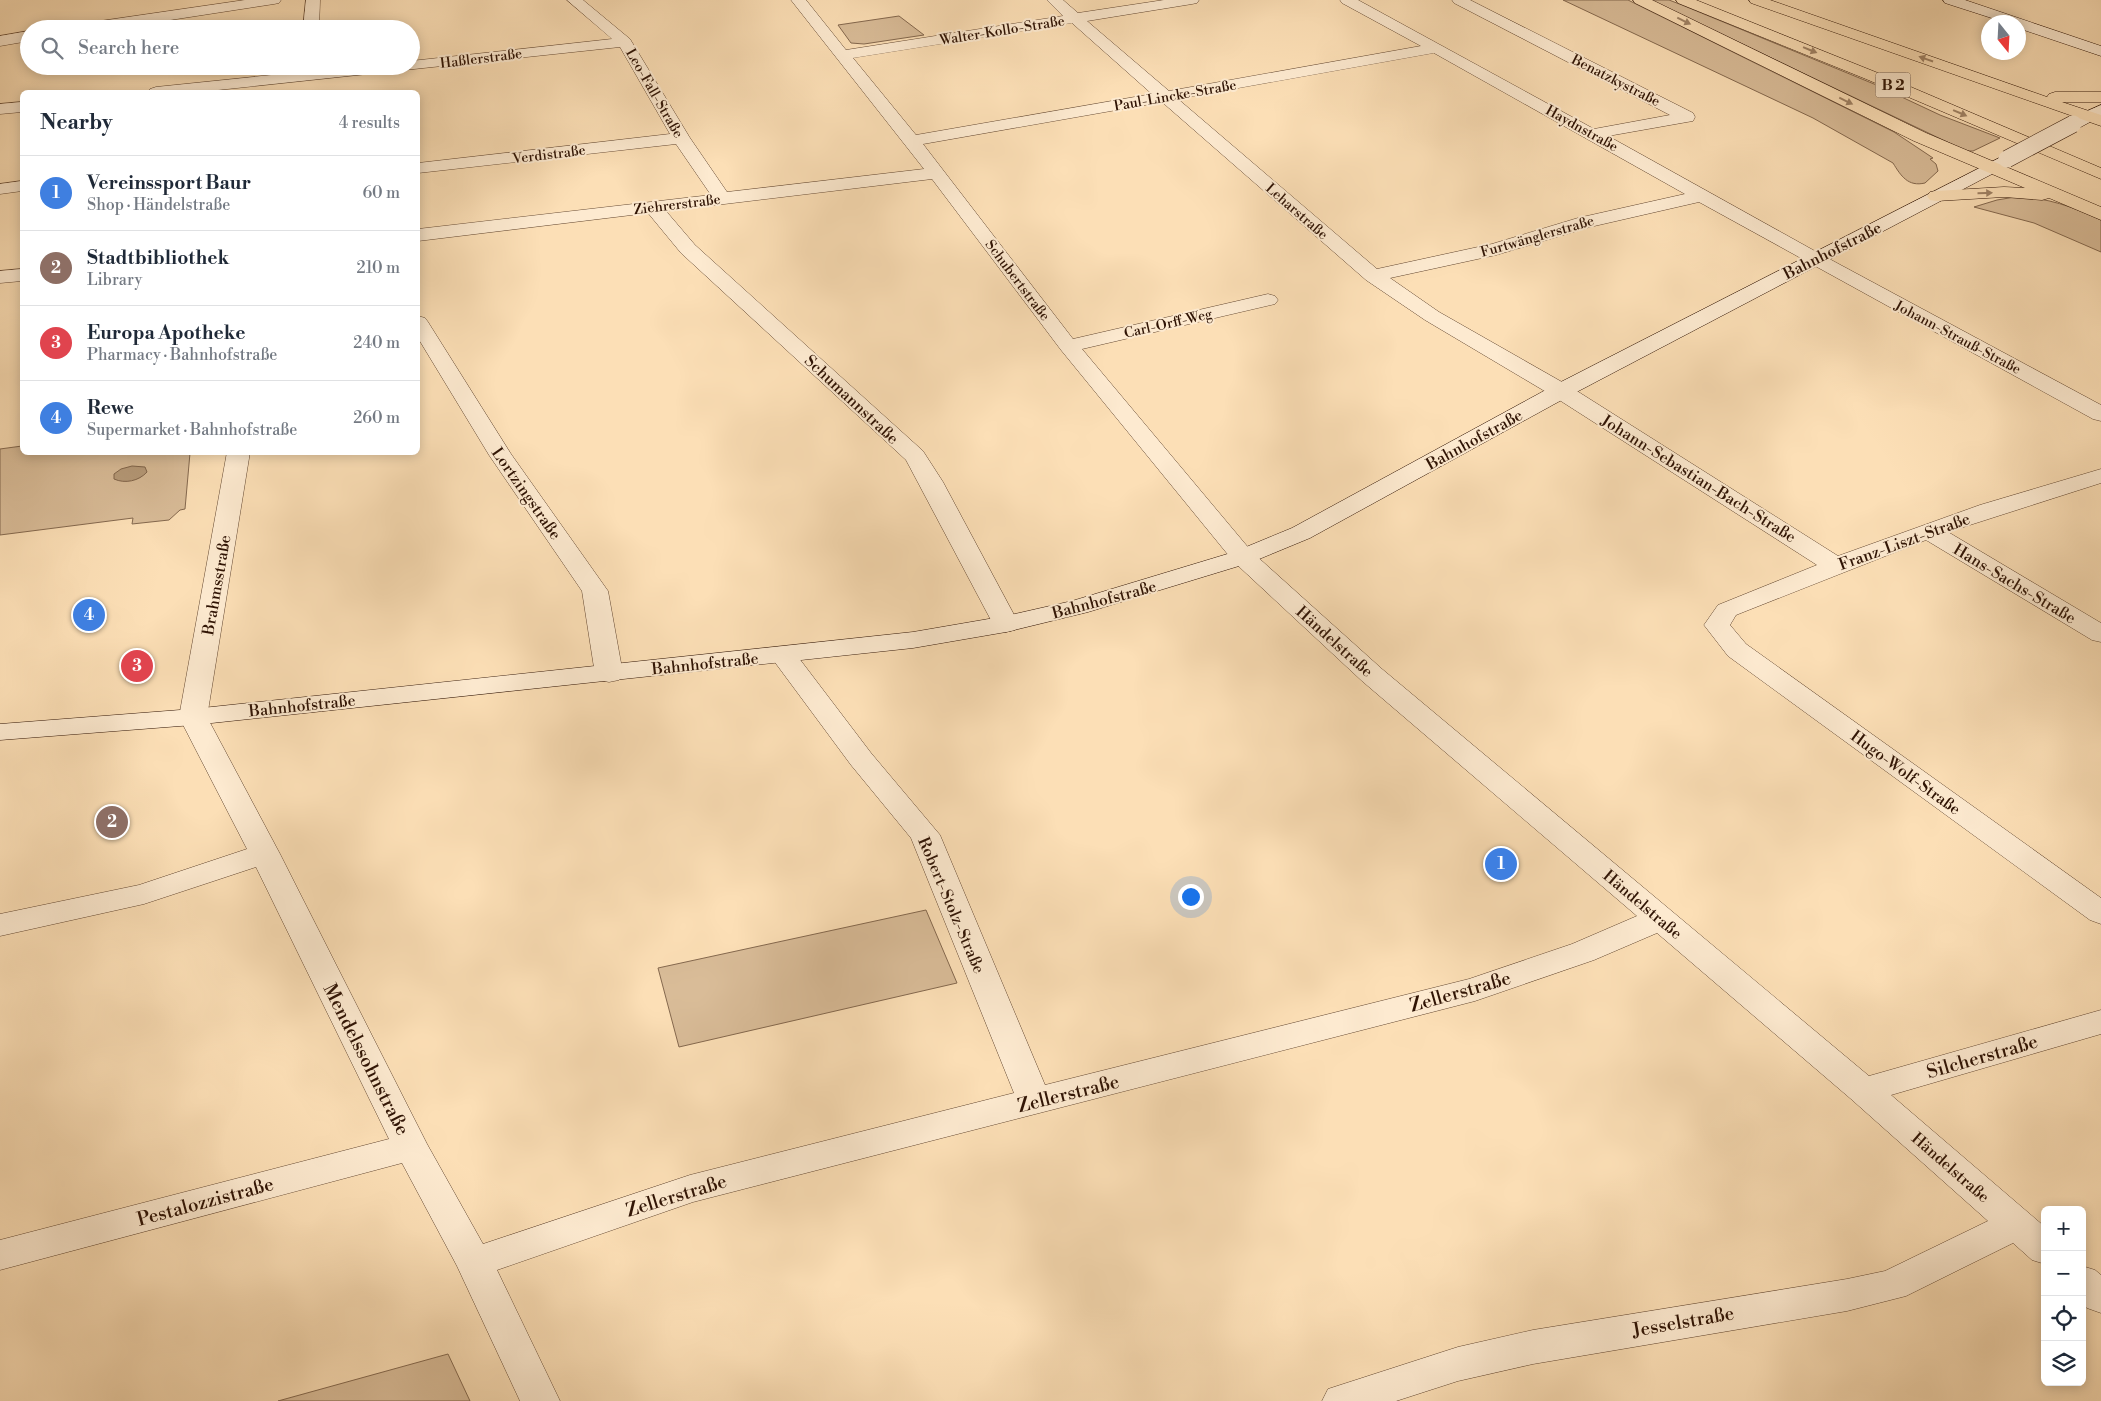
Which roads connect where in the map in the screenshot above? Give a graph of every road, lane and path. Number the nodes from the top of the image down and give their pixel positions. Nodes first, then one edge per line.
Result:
1 (274, 0) edge
2 (313, 0) edge
3 (574, 0) edge
4 (798, 0) edge
5 (1054, 0) edge
6 (1192, 0) edge
7 (1347, 0) edge
8 (1459, 0) edge
9 (1640, 0) edge
10 (1683, 0) edge
11 (1715, 0) edge
12 (1756, 0) edge
13 (1950, 0) edge
14 (125, 9) dead end
15 (1994, 15) edge
16 (1076, 19) junction
17 (136, 20) joint
18 (311, 20) edge
19 (2026, 26) edge
20 (20, 38) edge
21 (0, 41) edge
22 (625, 42) junction
23 (1437, 48) junction
24 (2101, 51) edge
25 (841, 55) junction
26 (420, 65) edge
27 (278, 75) edge
28 (306, 75) edge
29 (170, 90) edge
30 (303, 90) edge
31 (2022, 92) junction
32 (1165, 97) junction
33 (2101, 97) edge
34 (20, 107) edge
35 (0, 109) edge
36 (2091, 118) edge
37 (1593, 134) junction
38 (1920, 137) junction
39 (681, 138) junction
40 (912, 141) junction
41 (2101, 158) edge
42 (2000, 163) junction
43 (420, 168) edge
44 (936, 173) junction
45 (2101, 174) edge
46 (1963, 182) junction
47 (20, 186) edge
48 (0, 189) edge
49 (1700, 196) junction
50 (1936, 196) junction
51 (722, 198) junction
52 (2070, 201) junction
53 (653, 207) junction
54 (2101, 214) edge
55 (420, 235) edge
56 (1815, 259) junction
57 (20, 274) edge
58 (1373, 276) junction
59 (0, 277) edge
60 (1268, 300) dead end
61 (420, 325) edge
62 (1068, 346) junction
63 (1561, 391) junction
64 (2101, 414) edge
65 (238, 455) edge
66 (2101, 476) edge
67 (1928, 531) junction
68 (1243, 557) junction
69 (1836, 566) junction
70 (1006, 624) junction
71 (1717, 625) joint
72 (2101, 634) edge
73 (783, 655) junction
74 (609, 674) junction
75 (193, 717) junction
76 (0, 732) edge
77 (264, 854) junction
78 (2101, 913) edge
79 (1660, 919) junction
80 (0, 925) edge
81 (2101, 1022) edge
82 (1863, 1090) junction
83 (1034, 1102) junction
84 (411, 1147) junction
85 (2017, 1224) junction
86 (2041, 1245) edge
87 (0, 1255) edge
88 (474, 1262) junction
89 (2086, 1284) edge
90 (2101, 1297) edge
91 (540, 1401) edge
92 (1342, 1401) edge

1 - 17 street
2 - 18 street
3 - 22 street, Leo-Fall-Straße
4 - 25 street, Schubertstraße
5 - 16 street, Leharstraße
6 - 16 street, Walter-Kollo-Straße
7 - 23 street, Haydnstraße
8 - 37 street, Benatzkystraße
9 -> 38 highway
10 -> 45 highway, B 2
11 - 41 highway, B 2
31 -> 12 highway
13 - 15 street
14 - 17 street
16 - 25 street, Walter-Kollo-Straße
16 - 32 street, Leharstraße
19 - 24 street
20 - 21 street
22 - 26 street, Haßlerstraße
22 - 39 street, Leo-Fall-Straße
23 - 32 street, Paul-Lincke-Straße
23 - 37 street, Haydnstraße
25 - 40 street, Schubertstraße
27 - 29 street, Haßlerstraße
28 - 30 street
31 - 33 highway
31 - 36 highway
32 - 40 street, Paul-Lincke-Straße
32 - 58 street, Leharstraße
34 - 35 street
36 - 42 street, Bahnhofstraße, bridge
37 - 49 street, Haydnstraße
38 - 42 highway
38 - 46 highway
39 - 43 street, Verdistraße
39 - 51 street, Leo-Fall-Straße
40 - 44 street, Schubertstraße
42 - 46 street, Bahnhofstraße
42 - 52 highway
44 - 51 street, Ziehrerstraße
44 - 62 street, Schubertstraße
46 - 50 street, Bahnhofstraße
47 - 48 street
49 - 56 street, Haydnstraße
49 - 58 street, Furtwänglerstraße
50 -> 52 highway
50 - 56 street, Bahnhofstraße
51 - 53 street, Ziehrerstraße
52 - 54 highway
53 - 55 street, Ziehrerstraße
53 - 70 street, Schumannstraße
56 - 63 street, Bahnhofstraße
56 - 64 street, Johann-Strauß-Straße
57 - 59 street
58 - 63 street, Leharstraße
60 - 62 street, Carl-Orff-Weg
61 - 74 street, Lortzingstraße
62 - 68 street, Schubertstraße
63 - 68 street, Bahnhofstraße
63 - 69 street, Johann-Sebastian-Bach-Straße
65 - 75 street, Brahmsstraße
66 - 67 street, Franz-Liszt-Straße
67 - 69 street, Franz-Liszt-Straße
67 - 72 street, Hans-Sachs-Straße
68 - 70 street, Bahnhofstraße
68 - 79 street, Händelstraße
69 - 71 street, Franz-Liszt-Straße
70 - 73 street, Bahnhofstraße
71 - 78 street, Hugo-Wolf-Straße
73 - 74 street, Bahnhofstraße
73 - 83 street, Robert-Stolz-Straße
74 - 75 street, Bahnhofstraße
75 - 76 street, Bahnhofstraße
75 - 77 street, Mendelssohnstraße
77 - 80 street
77 - 84 street, Mendelssohnstraße
79 - 82 street, Händelstraße
79 - 83 street, Zellerstraße
81 - 82 street, Silcherstraße
82 - 85 street, Händelstraße
83 - 88 street, Zellerstraße
84 - 87 street, Pestalozzistraße
84 - 88 street, Mendelssohnstraße
85 - 86 street, Händelstraße
85 - 92 street, Jesselstraße
88 - 91 street, Mendelssohnstraße
89 - 90 street

